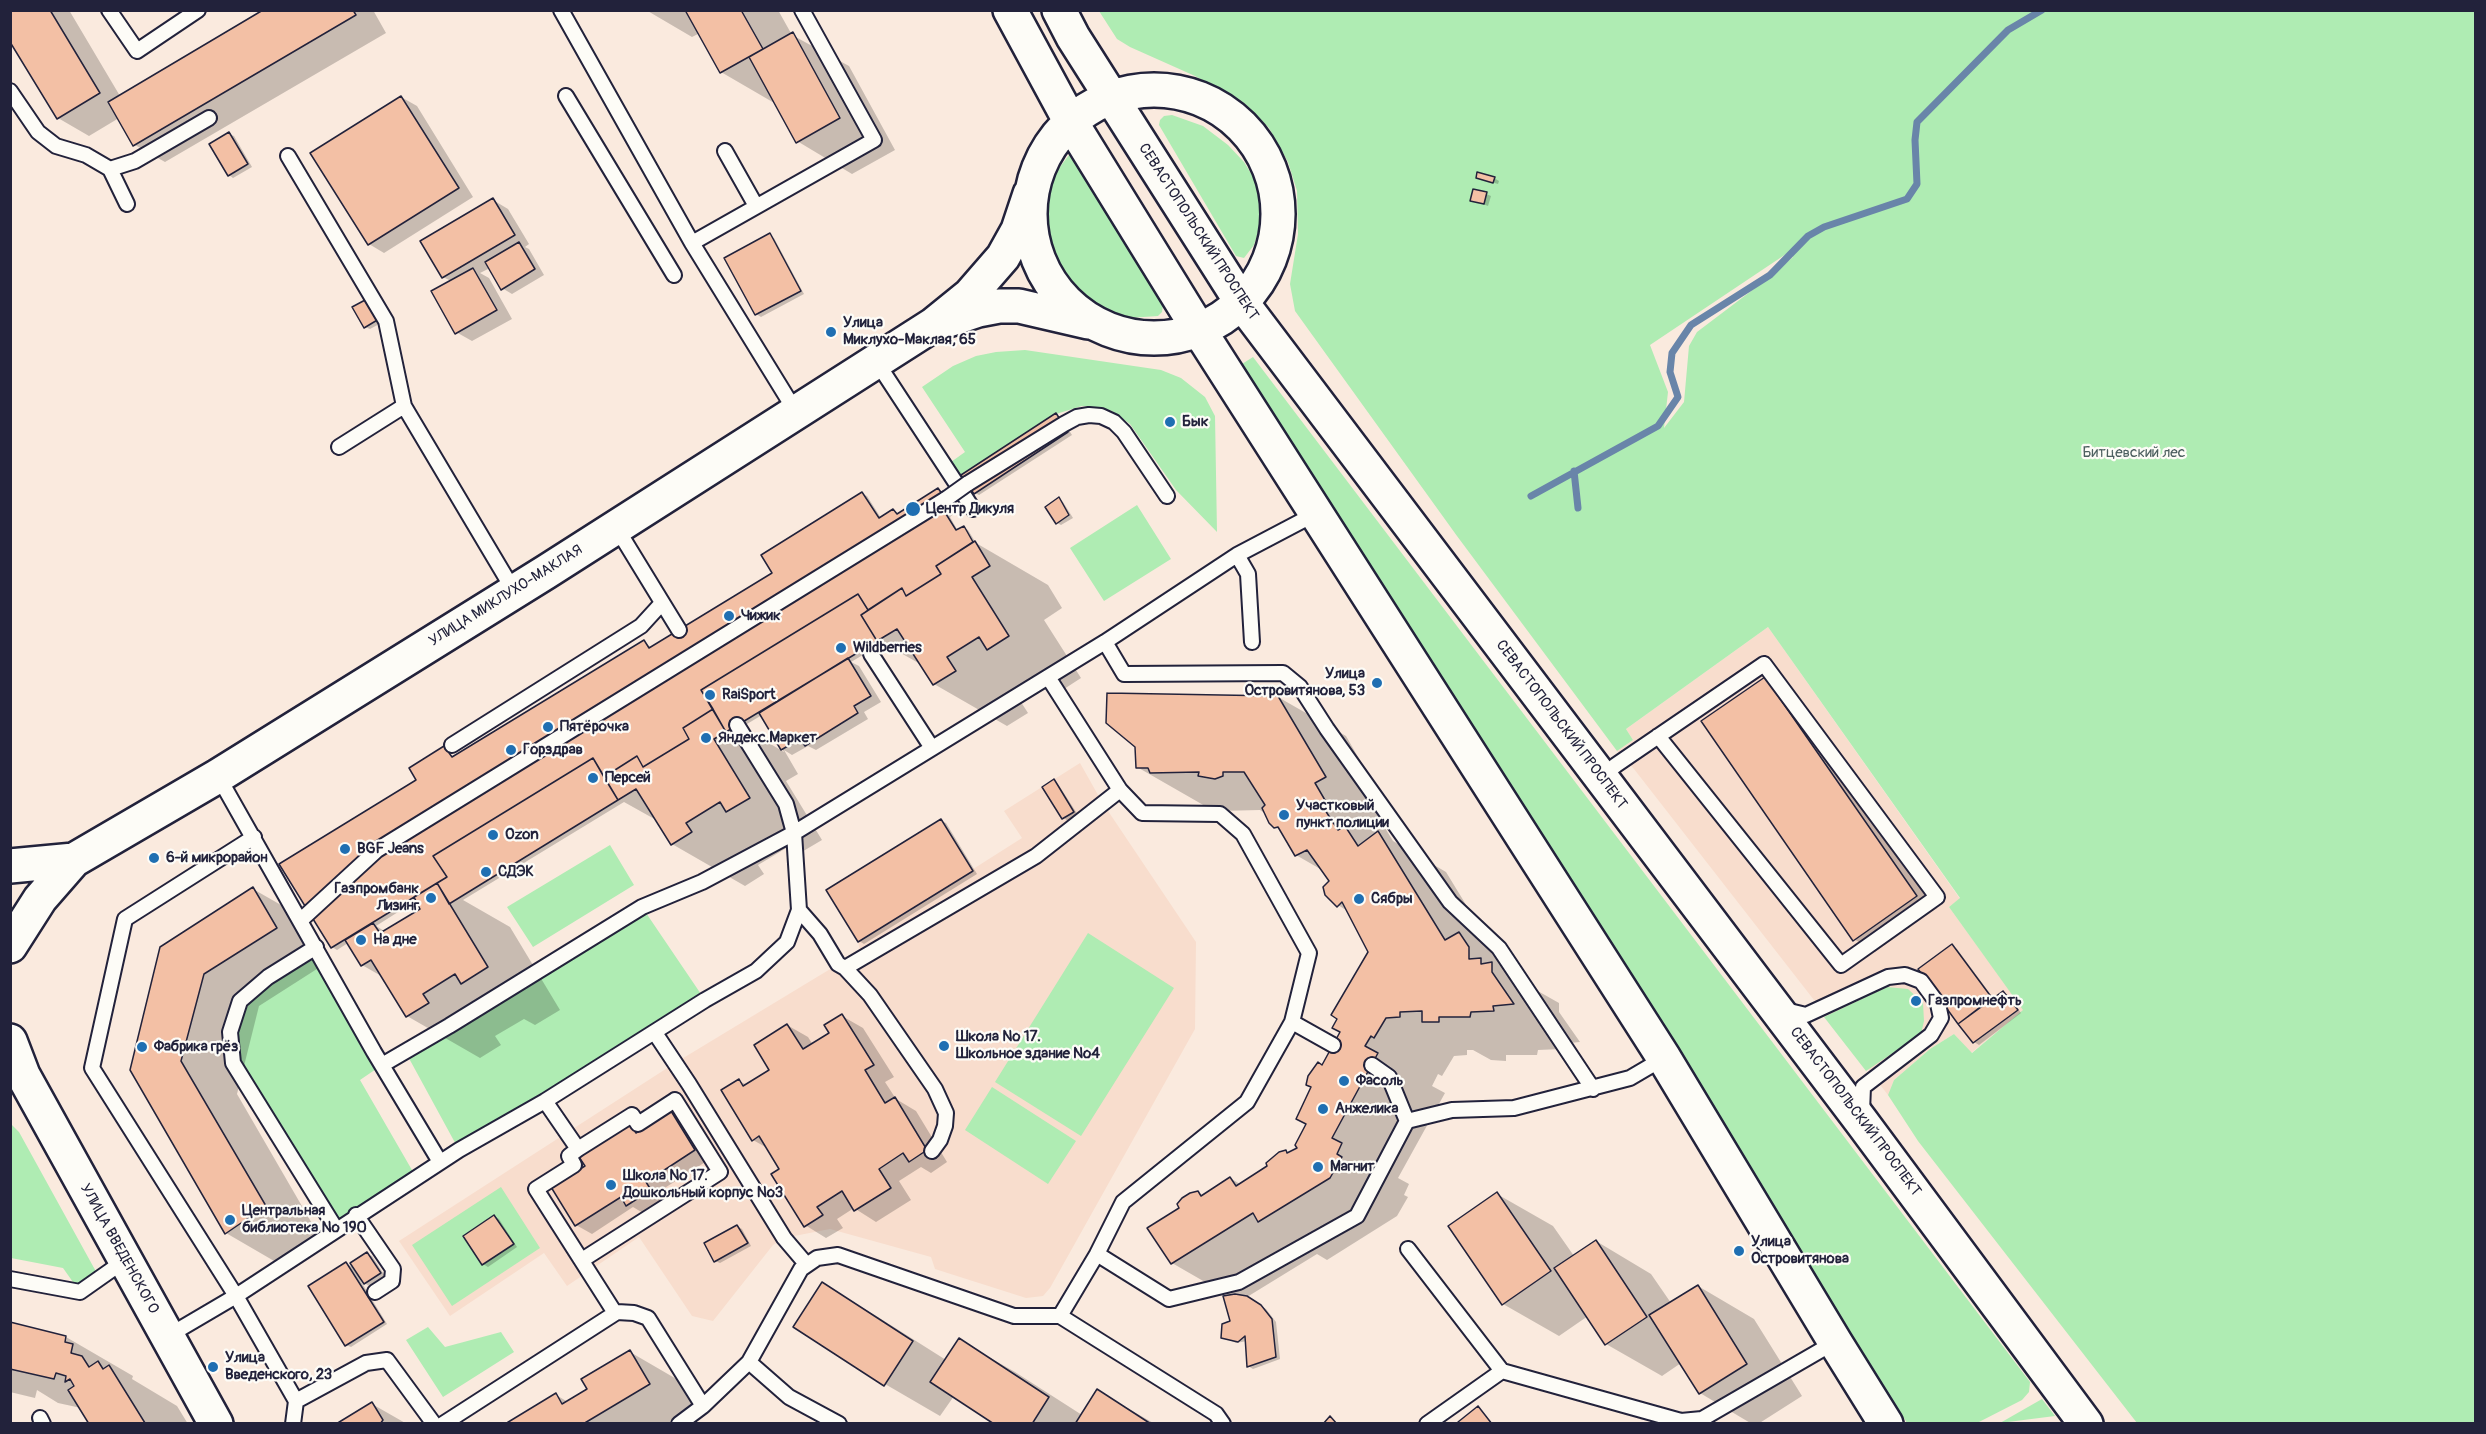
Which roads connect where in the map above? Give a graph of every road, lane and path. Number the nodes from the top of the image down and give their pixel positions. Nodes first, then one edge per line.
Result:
1 (109, 10) edge
2 (198, 10) edge
3 (561, 10) edge
4 (802, 10) edge
5 (1010, 10) edge
6 (1059, 10) edge
7 (10, 91) edge
8 (1109, 94) junction
9 (566, 96) dead end
10 (209, 118) dead end
11 (1069, 119) junction
12 (725, 151) dead end
13 (288, 156) dead end
14 (110, 169) junction
15 (1030, 194) junction
16 (127, 204) dead end
17 (756, 206) junction
18 (692, 243) junction
19 (674, 275) dead end
20 (1242, 303) junction
21 (933, 324) junction
22 (1110, 329) junction
23 (1199, 330) junction
24 (876, 361) junction
25 (404, 406) junction
26 (796, 412) junction
27 (339, 447) dead end
28 (1167, 496) dead end
29 (973, 509) dead end
30 (1315, 514) junction
31 (616, 527) junction
32 (1237, 555) junction
33 (514, 591) junction
34 (662, 603) junction
35 (679, 630) dead end
36 (1104, 642) junction
37 (1252, 642) dead end
38 (871, 654) dead end
39 (1048, 677) junction
40 (1086, 706) dead end
41 (1072, 712) junction
42 (737, 725) dead end
43 (1658, 736) junction
44 (452, 745) dead end
45 (932, 748) junction
46 (218, 776) junction
47 (1601, 777) junction
48 (1120, 790) junction
49 (794, 833) junction
50 (254, 837) junction
51 (74, 860) junction
52 (10, 866) edge
53 (799, 910) junction
54 (301, 920) junction
55 (10, 946) edge
56 (316, 947) junction
57 (845, 968) junction
58 (1776, 1008) junction
59 (1292, 1022) junction
60 (655, 1033) junction
61 (10, 1041) edge
62 (1333, 1045) dead end
63 (1664, 1058) junction
64 (382, 1065) junction
65 (1372, 1065) dead end
66 (17, 1070) edge
67 (1593, 1089) junction
68 (545, 1101) junction
69 (1861, 1120) junction
70 (1407, 1121) junction
71 (578, 1149) junction
72 (932, 1151) dead end
73 (440, 1162) junction
74 (356, 1215) junction
75 (336, 1229) junction
76 (1408, 1249) dead end
77 (1097, 1254) junction
78 (582, 1260) junction
79 (124, 1261) junction
80 (807, 1265) junction
81 (10, 1279) edge
82 (375, 1292) dead end
83 (236, 1296) junction
84 (615, 1313) junction
85 (1060, 1317) junction
86 (168, 1336) junction
87 (1835, 1342) junction
88 (748, 1362) junction
89 (1502, 1371) junction
90 (296, 1401) junction
91 (703, 1406) junction
92 (216, 1424) edge
93 (293, 1424) edge
94 (435, 1424) edge
95 (442, 1424) edge
96 (679, 1424) edge
97 (839, 1424) edge
98 (1223, 1424) edge
99 (1427, 1424) edge
100 (1886, 1424) edge
101 (2086, 1424) edge

1 - 2 lane
3 - 18 lane
4 - 17 lane
5 - 11 main road
6 - 8 main road, СЕВАСТОПОЛЬСКИЙ ПРОСПЕКТ
7 - 14 lane
8 - 11 main road
8 - 20 main road, СЕВАСТОПОЛЬСКИЙ ПРОСПЕКТ
8 - 20 main road
9 - 19 lane
10 - 14 lane
11 - 15 main road
11 - 23 main road
12 - 17 lane
13 - 25 lane
14 - 16 lane
15 - 21 main road, УЛИЦА МИКЛУХО-МАКЛАЯ
15 - 22 main road
17 - 18 lane
18 - 26 lane
20 - 23 main road
20 - 47 main road, СЕВАСТОПОЛЬСКИЙ ПРОСПЕКТ
21 - 22 main road, УЛИЦА МИКЛУХО-МАКЛАЯ
21 - 24 main road, УЛИЦА МИКЛУХО-МАКЛАЯ
22 - 23 main road
23 - 30 main road
24 - 26 main road, УЛИЦА МИКЛУХО-МАКЛАЯ
24 - 29 lane
25 - 27 lane
25 - 33 lane
26 - 31 main road, УЛИЦА МИКЛУХО-МАКЛАЯ
28 - 54 lane, bridge
30 - 32 lane
30 - 63 main road
31 - 33 main road, УЛИЦА МИКЛУХО-МАКЛАЯ
31 - 34 lane
32 - 36 lane
32 - 37 lane
33 - 46 main road, УЛИЦА МИКЛУХО-МАКЛАЯ
34 - 35 lane
34 - 44 lane
36 - 39 lane
36 - 67 lane
38 - 45 lane
39 - 41 lane
39 - 45 lane
40 - 41 lane
41 - 48 lane
42 - 49 lane
43 - 43 lane
43 - 47 lane
45 - 49 lane
46 - 50 lane
46 - 51 main road, УЛИЦА МИКЛУХО-МАКЛАЯ
47 - 58 main road, СЕВАСТОПОЛЬСКИЙ ПРОСПЕКТ
48 - 57 lane
48 - 59 lane
49 - 53 lane
49 - 64 lane
50 - 54 lane
50 - 83 lane
51 - 52 main road, УЛИЦА МИКЛУХО-МАКЛАЯ
51 - 55 main road, УЛИЦА МИКЛУХО-МАКЛАЯ
53 - 57 lane
53 - 60 lane
54 - 56 lane
56 - 64 lane
56 - 75 lane
57 - 72 lane
58 - 69 main road, СЕВАСТОПОЛЬСКИЙ ПРОСПЕКТ
58 - 69 lane
59 - 62 lane
59 - 77 lane
60 - 68 lane
60 - 80 lane
61 - 66 main road, УЛИЦА ВВЕДЕНСКОГО
63 - 67 lane
63 - 87 main road
64 - 73 lane
65 - 70 lane
66 - 79 main road, УЛИЦА ВВЕДЕНСКОГО
67 - 70 lane
68 - 71 lane
68 - 73 lane
69 - 101 main road, СЕВАСТОПОЛЬСКИЙ ПРОСПЕКТ
70 - 77 lane
71 - 78 lane
71 - 78 lane
73 - 74 lane
74 - 75 lane
74 - 82 lane
75 - 83 lane
76 - 89 lane
77 - 85 lane
78 - 84 lane
79 - 81 lane
79 - 86 main road, УЛИЦА ВВЕДЕНСКОГО
80 - 85 lane
80 - 88 lane
83 - 86 lane
83 - 90 lane
84 - 91 lane
84 - 95 lane
85 - 98 lane
86 - 92 main road, УЛИЦА ВВЕДЕНСКОГО
87 - 89 lane
87 - 100 main road
88 - 91 lane
88 - 97 lane
89 - 99 lane
90 - 93 lane
90 - 94 lane
91 - 96 lane

